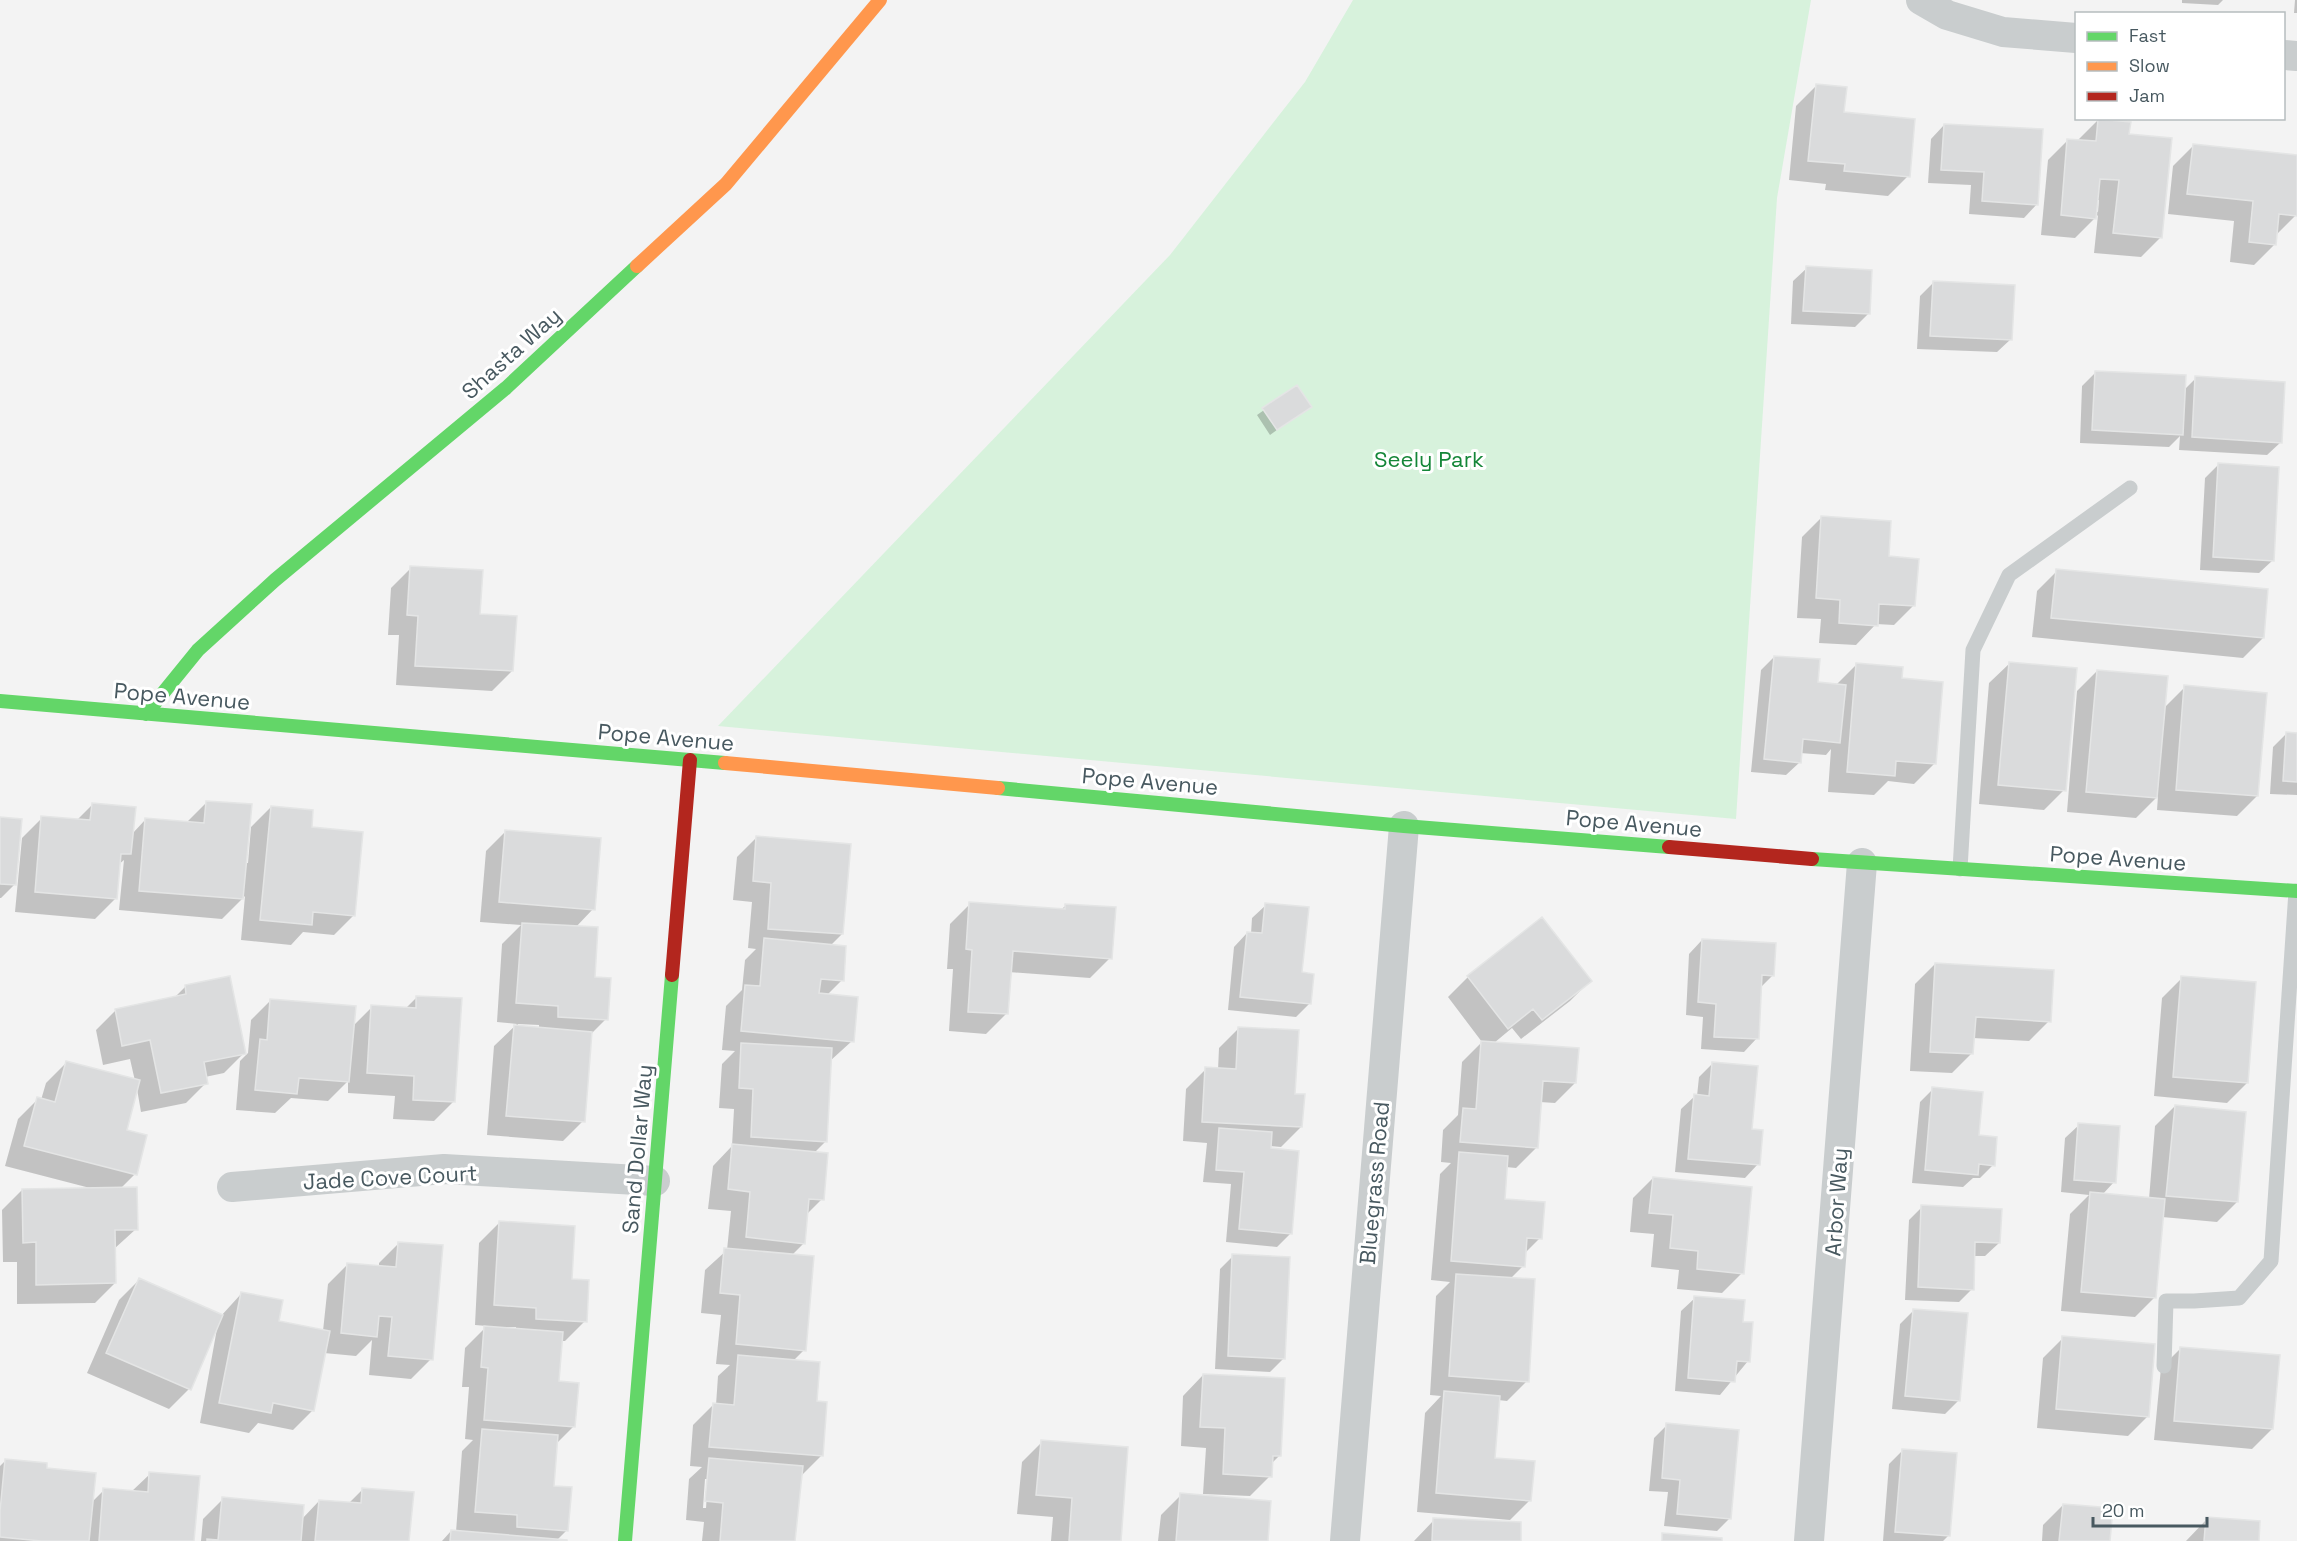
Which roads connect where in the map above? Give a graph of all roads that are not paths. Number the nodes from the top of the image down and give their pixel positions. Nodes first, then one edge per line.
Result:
1 (880, 0) edge
2 (1921, 0) edge
3 (2075, 38) edge
4 (2130, 488) dead end
5 (0, 701) edge
6 (147, 714) junction
7 (690, 760) junction
8 (1404, 826) junction
9 (1862, 862) junction
10 (1960, 869) junction
11 (2296, 891) edge
12 (655, 1181) junction
13 (232, 1187) dead end
14 (2164, 1366) dead end
15 (625, 1541) edge
16 (1345, 1541) edge
17 (1809, 1541) edge

1 - 6 street, Shasta Way
2 - 3 street
4 - 10 lane
5 - 6 street, Pope Avenue
6 - 7 street, Pope Avenue
7 - 8 street, Pope Avenue
7 - 12 street, Sand Dollar Way
8 - 9 street, Pope Avenue
8 - 16 street, Bluegrass Road
9 - 10 street, Pope Avenue
9 - 17 street, Arbor Way
10 - 11 street, Pope Avenue
11 - 14 lane
12 - 13 street, Jade Cove Court
12 - 15 street, Sand Dollar Way

